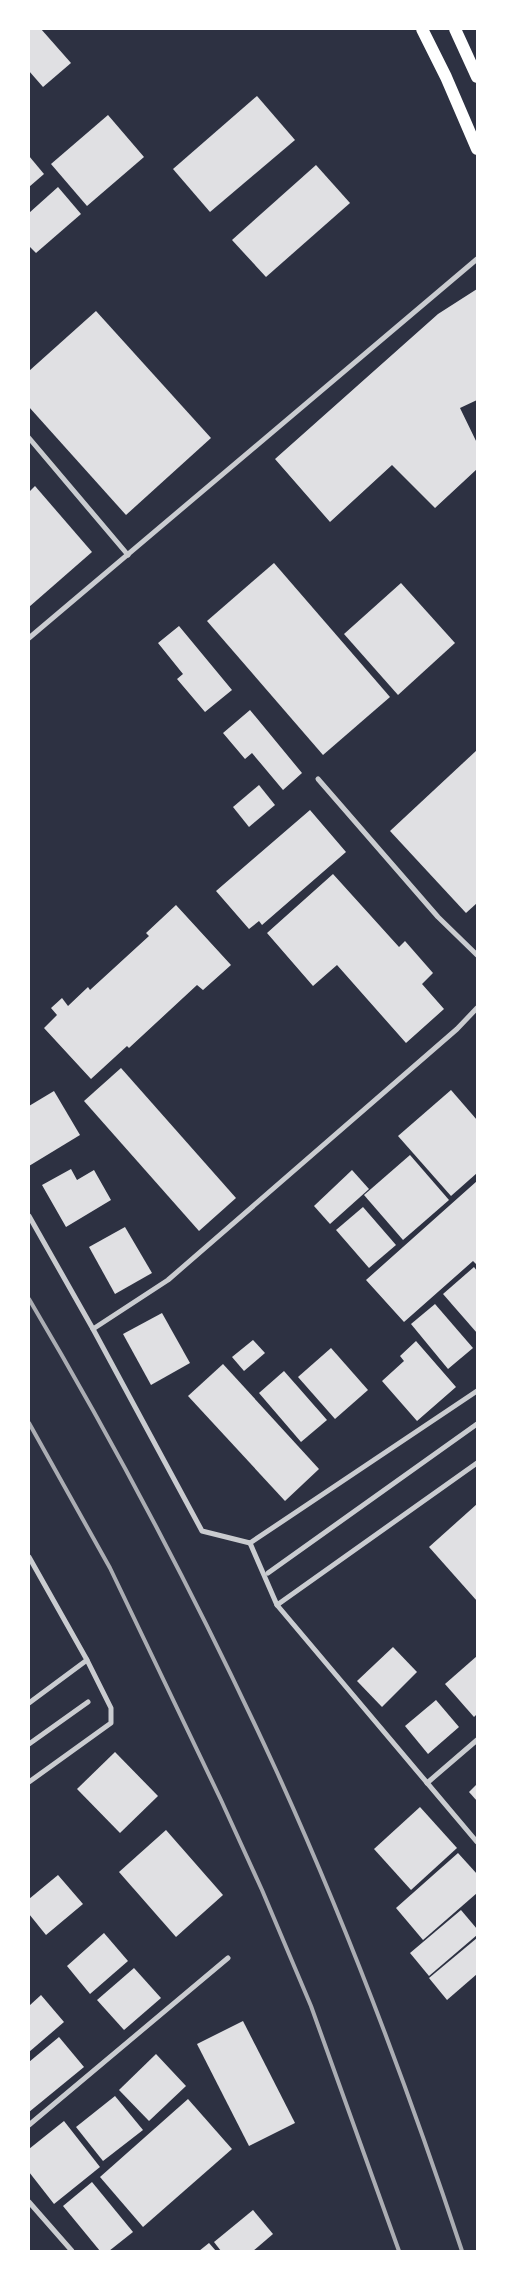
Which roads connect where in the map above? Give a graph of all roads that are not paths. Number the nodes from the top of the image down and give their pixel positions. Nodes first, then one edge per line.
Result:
1 (422, 29) edge
2 (455, 29) edge
3 (477, 77) edge
4 (477, 149) edge
5 (477, 259) edge
6 (29, 438) edge
7 (128, 556) junction
8 (29, 638) edge
9 (318, 778) dead end
10 (477, 955) edge
11 (477, 1008) edge
12 (29, 1216) edge
13 (93, 1330) junction
14 (477, 1391) edge
15 (477, 1424) edge
16 (477, 1463) edge
17 (250, 1543) junction
18 (29, 1557) edge
19 (268, 1573) dead end
20 (277, 1605) junction
21 (87, 1660) junction
22 (88, 1702) dead end
23 (29, 1703) edge
24 (477, 1740) edge
25 (29, 1744) edge
26 (29, 1782) edge
27 (427, 1783) junction
28 (477, 1842) edge
29 (228, 1958) dead end
30 (29, 2125) edge
31 (29, 2202) edge
32 (72, 2251) edge

1 - 4 main road
2 - 3 main road
5 - 7 street
6 - 7 street
7 - 8 street
9 - 10 street
11 - 13 street
12 - 13 street
13 - 17 street
14 - 17 street
15 - 19 street
16 - 20 street
17 - 20 street
18 - 21 street
20 - 27 street
21 - 23 street
21 - 26 street
22 - 25 street
24 - 27 street
27 - 28 street
29 - 30 street
31 - 32 street

